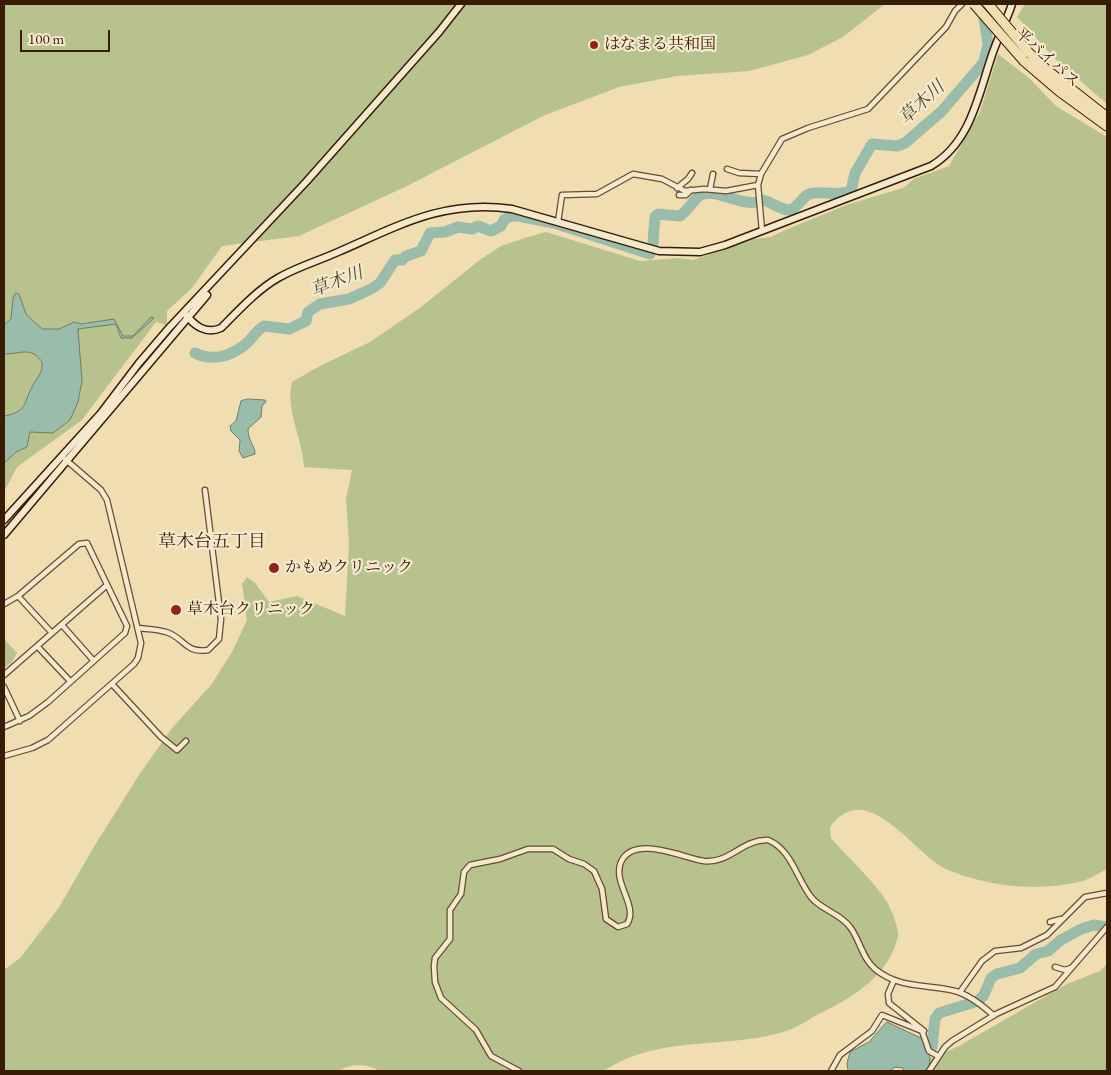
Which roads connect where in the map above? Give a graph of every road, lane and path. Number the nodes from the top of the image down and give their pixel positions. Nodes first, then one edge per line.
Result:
1 (461, 4) edge
2 (962, 4) edge
3 (974, 4) edge
4 (988, 4) edge
5 (1012, 4) edge
6 (1027, 58) junction
7 (1107, 117) edge
8 (1107, 126) edge
9 (727, 169) dead end
10 (692, 173) dead end
11 (713, 174) dead end
12 (761, 174) junction
13 (758, 185) junction
14 (677, 188) junction
15 (710, 189) junction
16 (691, 190) junction
17 (679, 195) dead end
18 (558, 222) junction
19 (762, 231) junction
20 (186, 316) junction
21 (64, 458) junction
22 (205, 490) dead end
23 (4, 520) edge
24 (4, 535) edge
25 (107, 585) junction
26 (18, 596) junction
27 (4, 604) edge
28 (62, 625) junction
29 (138, 628) junction
30 (52, 634) junction
31 (38, 647) junction
32 (93, 660) junction
33 (4, 675) edge
34 (70, 681) junction
35 (112, 684) junction
36 (4, 687) edge
37 (20, 721) junction
38 (4, 727) edge
39 (186, 741) dead end
40 (4, 756) edge
41 (1107, 893) edge
42 (1061, 920) junction
43 (1050, 922) dead end
44 (1107, 927) edge
45 (1055, 967) dead end
46 (1072, 968) junction
47 (894, 980) junction
48 (960, 992) junction
49 (994, 1015) junction
50 (924, 1032) junction
51 (938, 1056) junction
52 (519, 1071) edge
53 (831, 1071) edge
54 (928, 1071) edge

1 - 20 street
2 - 12 street
3 - 6 highway, 平バイパス, bridge
4 - 6 highway, 平バイパス, bridge
5 - 19 street
6 - 7 highway, 平バイパス
6 - 8 highway, 平バイパス
9 - 12 street
10 - 14 street
11 - 15 street
12 - 13 street
13 - 15 street
13 - 19 street
14 - 16 street
14 - 18 street
15 - 16 street
16 - 17 street
18 - 19 street
18 - 20 street
20 - 21 street
21 - 23 street
21 - 24 street
21 - 29 street
22 - 29 street
25 - 26 street
25 - 28 street
25 - 32 street
26 - 27 street
26 - 30 street
28 - 30 street
28 - 32 street
29 - 35 street
30 - 31 street
31 - 33 street
31 - 34 street
32 - 34 street
34 - 37 street
35 - 39 street
35 - 40 street
36 - 37 street
37 - 38 street
41 - 42 street
42 - 43 street
42 - 48 street
44 - 46 street
45 - 46 street
46 - 49 street
47 - 48 street
47 - 50 street
47 - 52 street
48 - 49 street
49 - 51 street
50 - 51 street
50 - 53 street
51 - 54 street

